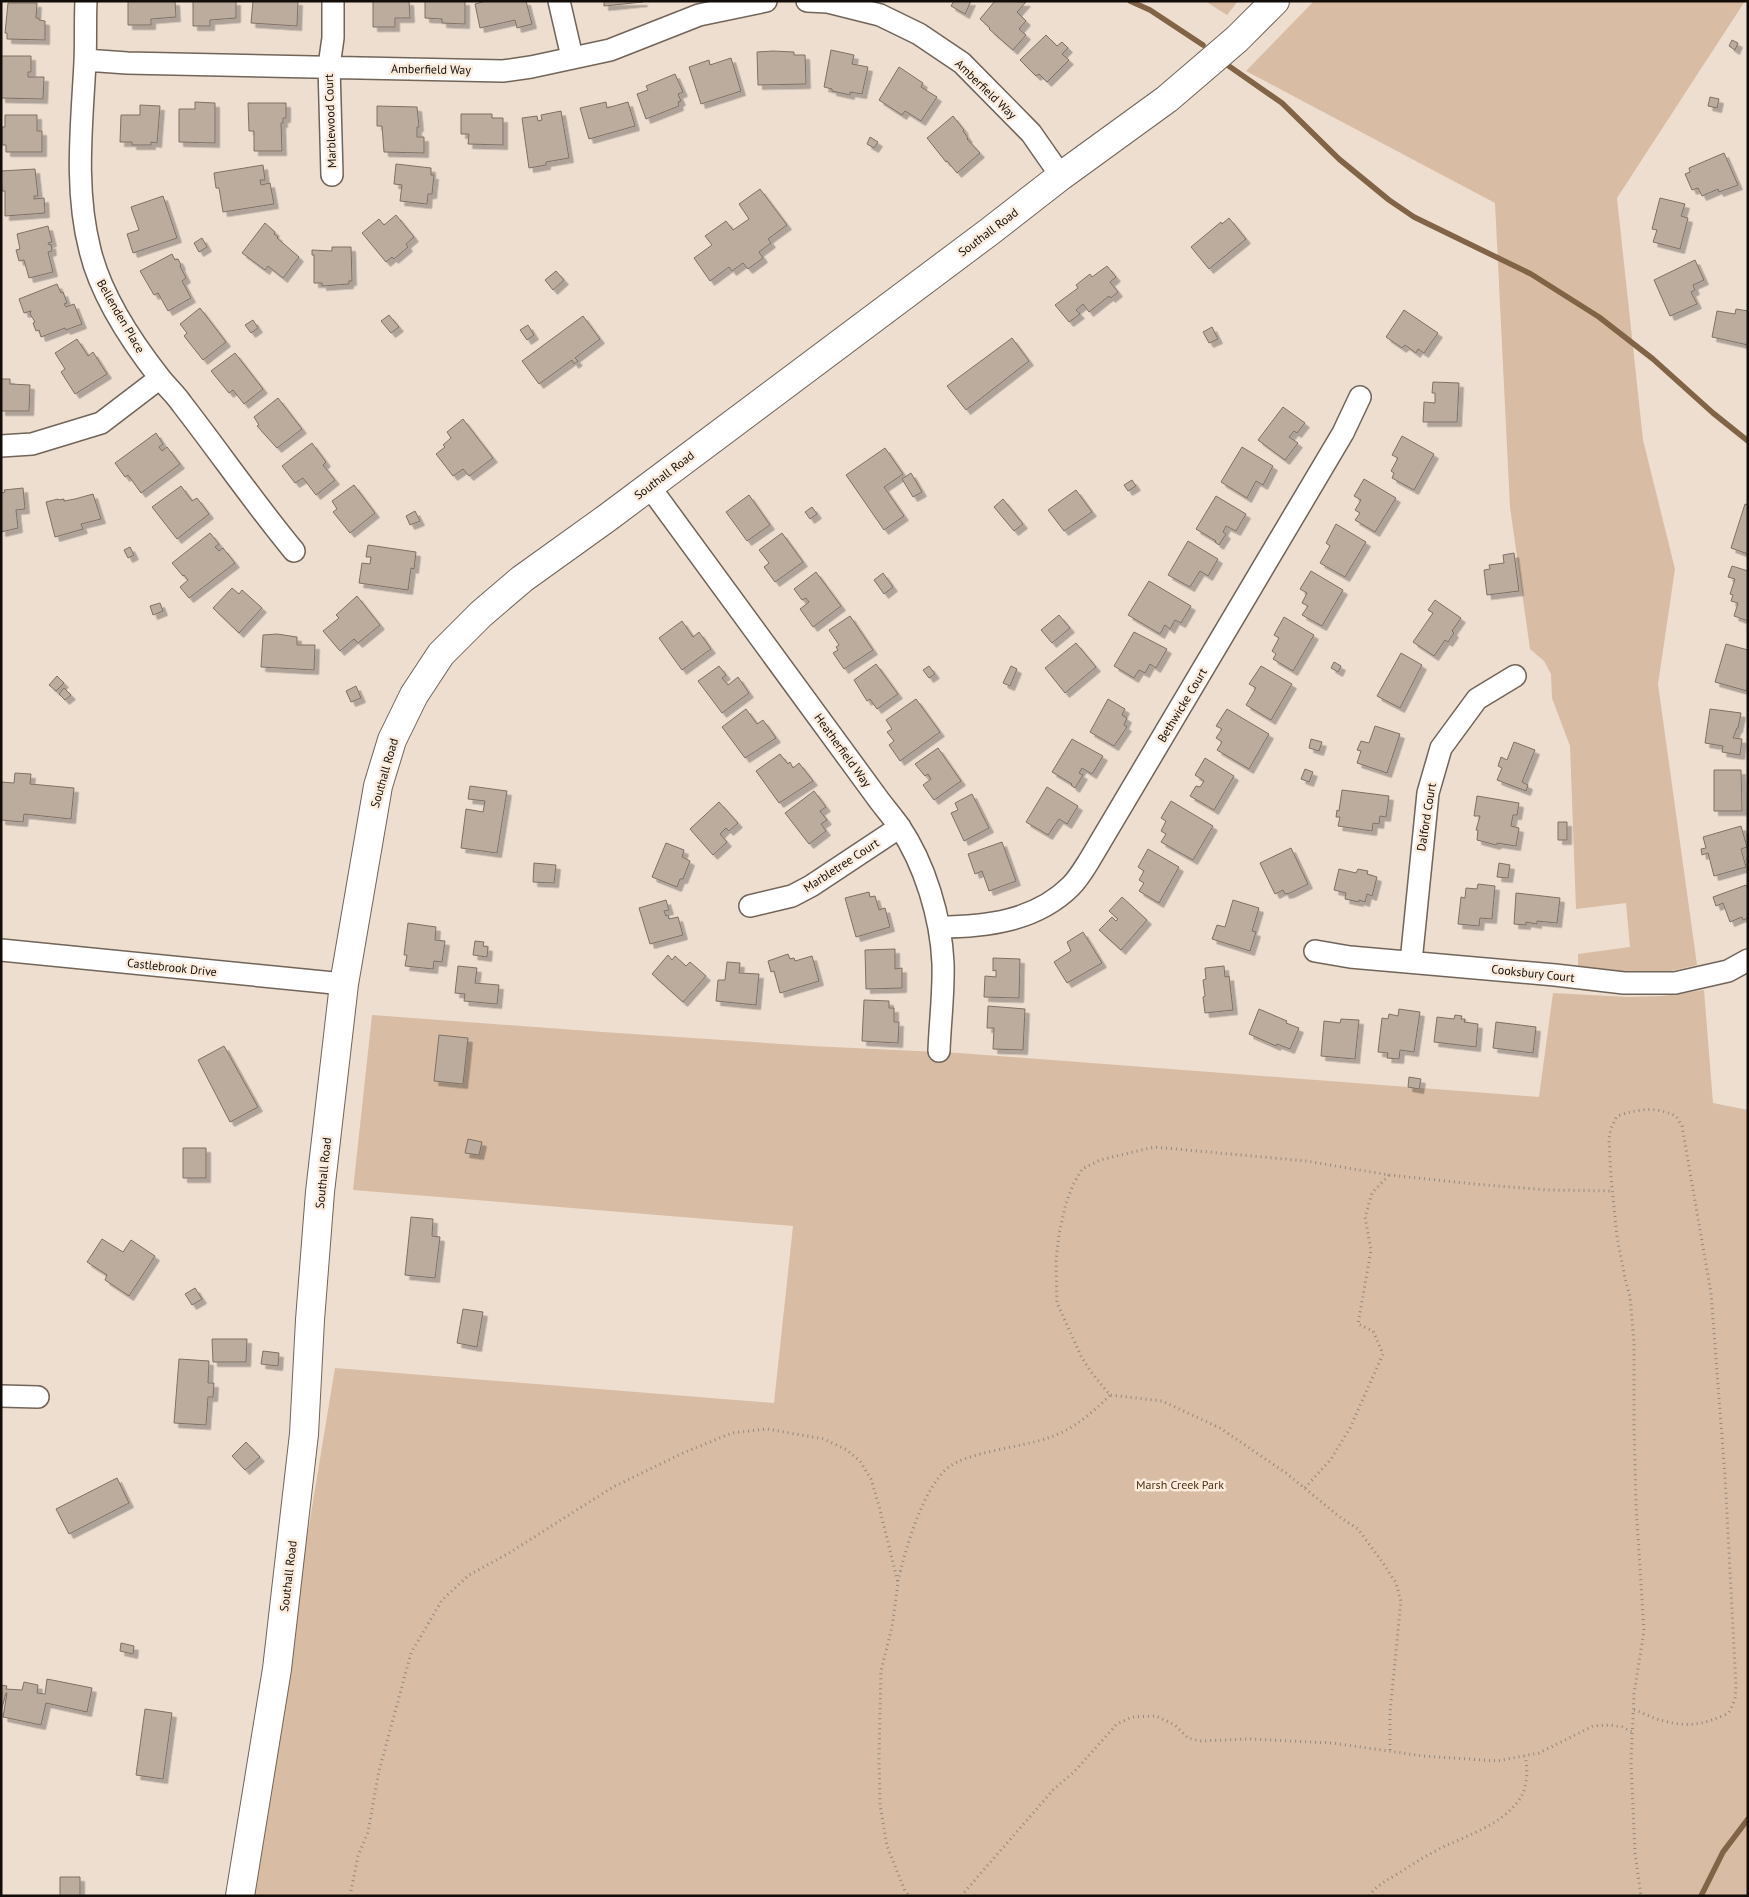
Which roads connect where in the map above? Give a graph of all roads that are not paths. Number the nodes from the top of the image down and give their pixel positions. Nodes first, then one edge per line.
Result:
1 (86, 1) edge
2 (333, 1) edge
3 (560, 1) edge
4 (766, 1) edge
5 (807, 1) edge
6 (1274, 1) edge
7 (572, 58) junction
8 (85, 60) junction
9 (329, 66) junction
10 (332, 175) dead end
11 (1061, 176) junction
12 (160, 378) junction
13 (1360, 397) dead end
14 (1, 446) edge
15 (649, 486) junction
16 (294, 551) dead end
17 (1515, 676) dead end
18 (900, 827) junction
19 (750, 906) dead end
20 (939, 928) junction
21 (1, 950) edge
22 (1315, 951) dead end
23 (1748, 960) edge
24 (1411, 962) junction
25 (344, 984) junction
26 (939, 1051) dead end
27 (1, 1396) edge
28 (38, 1397) dead end
29 (240, 1896) edge

1 - 8 street, Bellenden Place
2 - 9 street, Marblewood Court
3 - 7 street
4 - 7 street, Amberfield Way
5 - 11 street, Amberfield Way
6 - 11 street, Southall Road
7 - 9 street, Amberfield Way
8 - 9 street, Amberfield Way
8 - 12 street, Bellenden Place
9 - 10 street, Marblewood Court
11 - 15 street, Southall Road
12 - 14 street
12 - 16 street, Bellenden Place
13 - 20 street, Bethwicke Court
15 - 18 street, Heatherfield Way
15 - 25 street, Southall Road
17 - 24 street, Dalford Court
18 - 19 street, Marbletree Court
18 - 20 street, Heatherfield Way
20 - 26 street, Heatherfield Way
21 - 25 street, Castlebrook Drive
22 - 24 street, Cooksbury Court
23 - 24 street, Cooksbury Court
25 - 29 street, Southall Road
27 - 28 street

